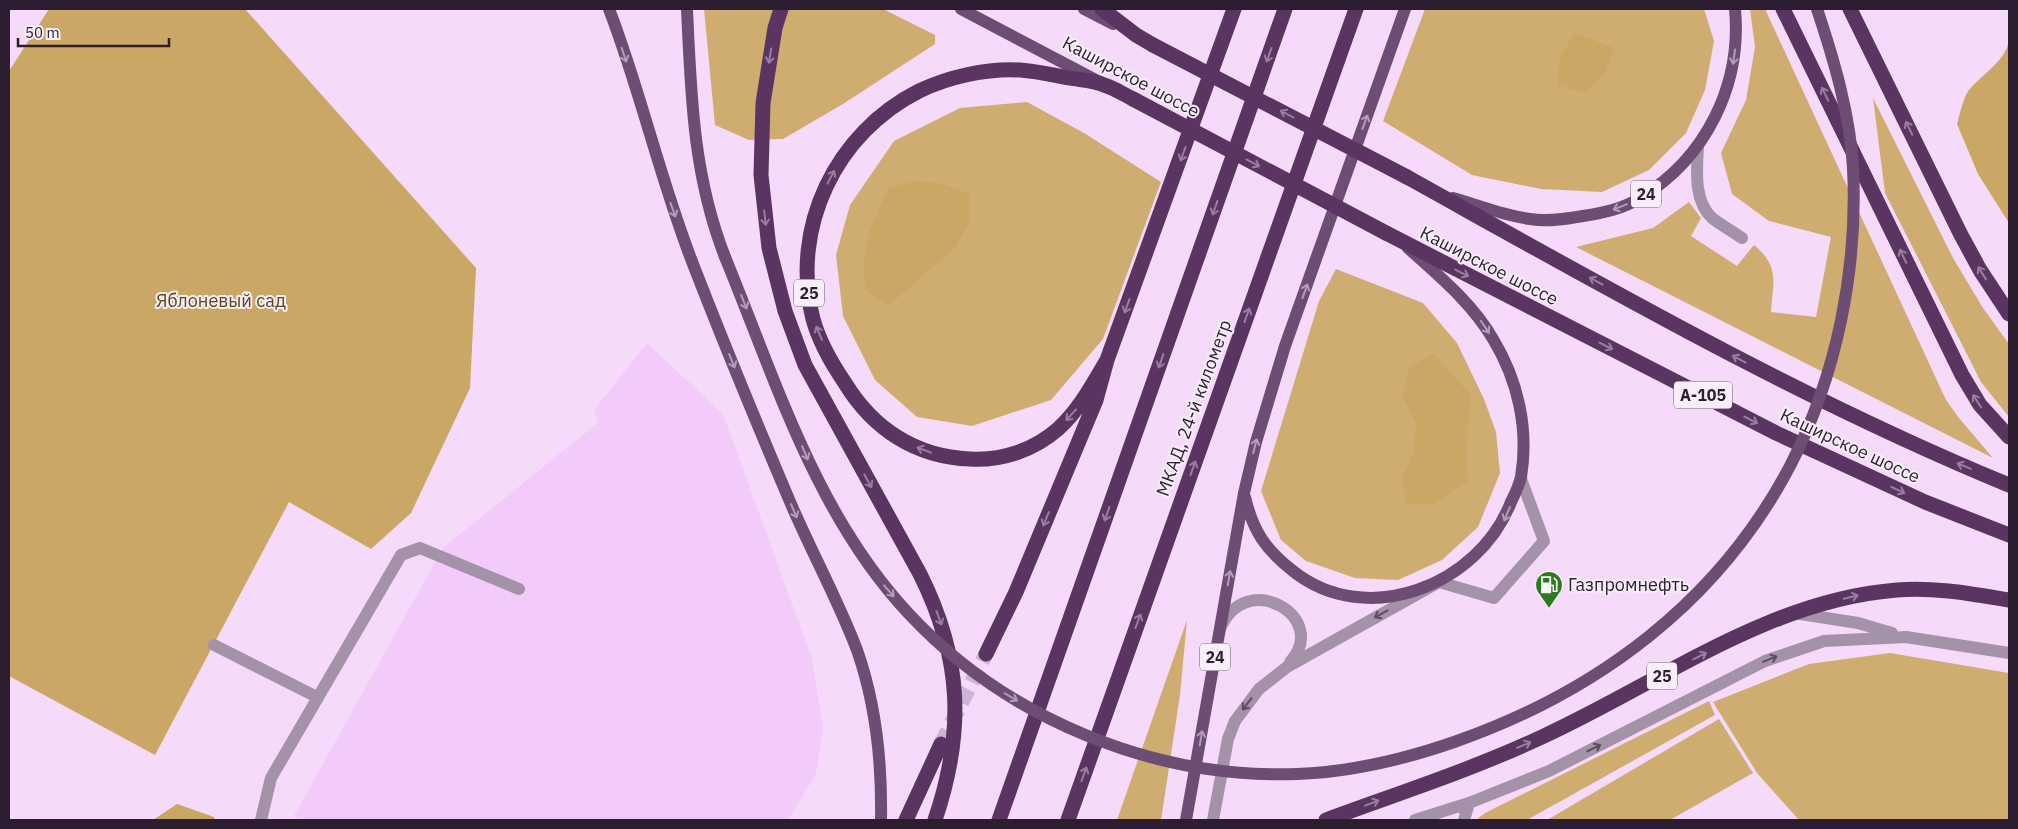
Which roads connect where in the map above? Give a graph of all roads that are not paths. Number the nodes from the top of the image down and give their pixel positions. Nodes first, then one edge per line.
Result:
1 (609, 9) edge
2 (688, 9) edge
3 (782, 9) edge
4 (961, 9) edge
5 (1084, 9) edge
6 (1102, 9) edge
7 (1234, 9) edge
8 (1285, 9) edge
9 (1356, 9) edge
10 (1405, 9) edge
11 (1735, 9) edge
12 (1783, 9) edge
13 (1817, 9) edge
14 (1850, 9) edge
15 (1136, 35) junction
16 (1103, 84) junction
17 (1698, 146) junction
18 (1437, 194) junction
19 (1742, 238) dead end
20 (1403, 243) junction
21 (2009, 314) edge
22 (1107, 360) junction
23 (2009, 437) edge
24 (1520, 479) junction
25 (2009, 485) edge
26 (1244, 493) junction
27 (2009, 535) edge
28 (1439, 582) junction
29 (519, 589) dead end
30 (2009, 600) edge
31 (1792, 613) junction
32 (1220, 629) junction
33 (1906, 637) junction
34 (2009, 643) edge
35 (214, 645) dead end
36 (1991, 648) junction
37 (2009, 653) edge
38 (986, 654) tunnel mouth
39 (1280, 672) junction
40 (318, 698) junction
41 (941, 744) tunnel mouth
42 (1470, 803) junction
43 (261, 820) edge
44 (881, 820) edge
45 (906, 820) edge
46 (936, 820) edge
47 (999, 820) edge
48 (1068, 820) edge
49 (1186, 820) edge
50 (1213, 820) edge
51 (1326, 820) edge
52 (1415, 820) edge
53 (1464, 820) edge

1 -> 44 main road
2 -> 13 main road, bridge
3 -> 46 highway
4 - 16 main road, Каширское шоссе
5 - 15 main road, Каширское шоссе
6 - 15 highway
7 -> 22 highway
8 -> 47 highway
48 -> 9 highway, МКАД, 24-й километр
26 -> 10 main road
11 -> 17 main road, 24
23 -> 12 highway
21 -> 14 highway
18 -> 15 highway, Каширское шоссе, bridge
16 -> 20 highway, Каширское шоссе, bridge
22 -> 16 highway, 25
17 -> 18 main road, 24
17 - 19 street
25 -> 18 highway, Каширское шоссе / А-105
20 -> 24 main road
20 -> 27 highway, Каширское шоссе / А-105
22 -> 38 highway
24 -> 28 main road
24 - 28 street
26 - 28 main road
32 -> 26 main road, 24
28 -> 39 street
29 - 40 street
31 -> 30 highway, 25
31 - 33 street
51 -> 31 highway, 25
32 - 39 street
49 -> 32 main road, 24
33 - 36 street
42 -> 33 street
34 - 36 street
35 - 40 street
36 - 37 street
39 -> 50 street
40 - 43 street
41 - 45 highway
42 - 52 street
42 - 53 street

